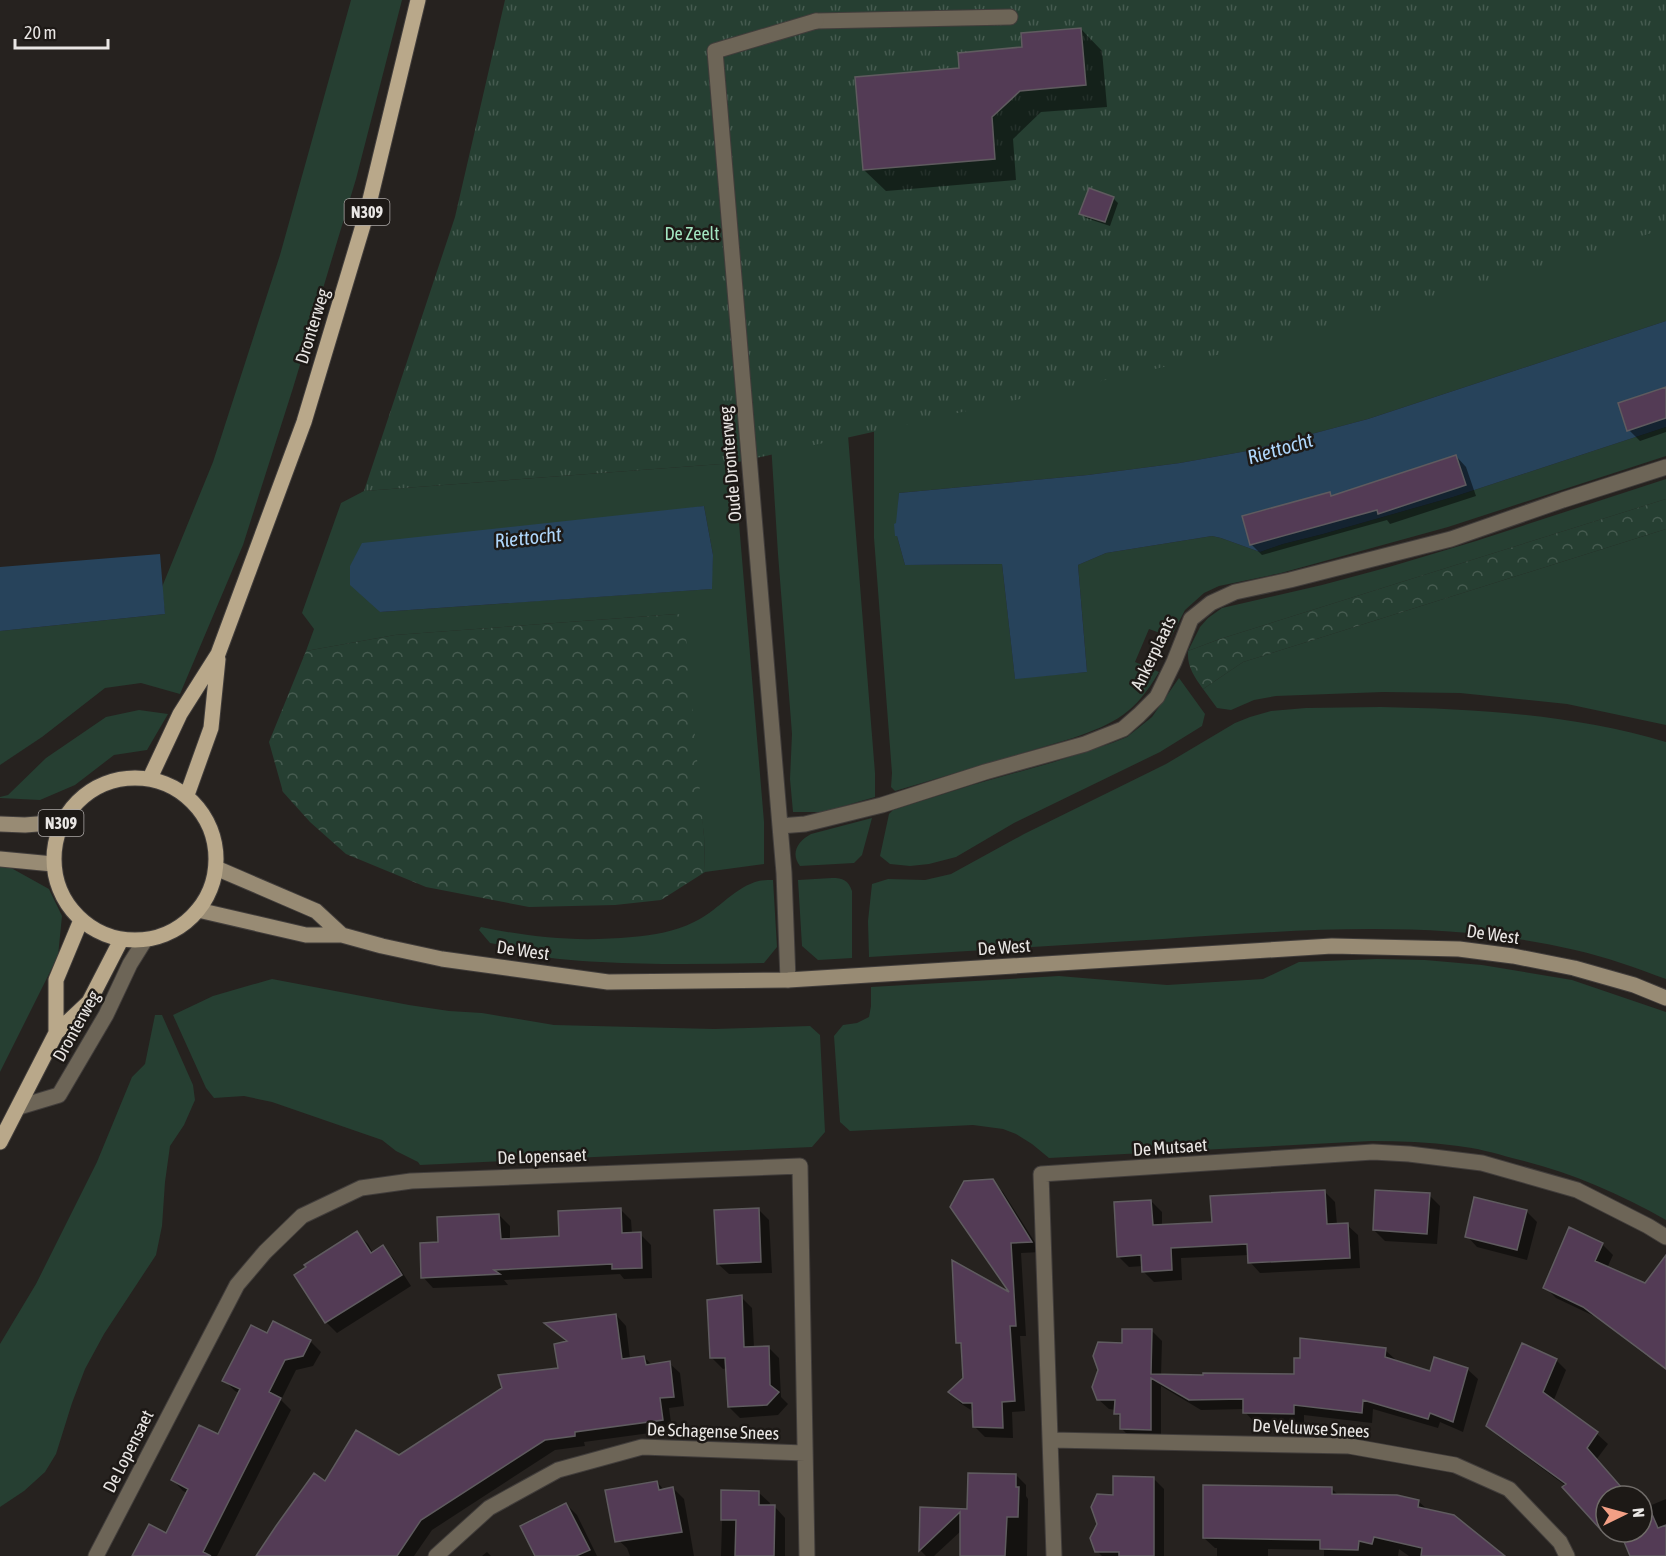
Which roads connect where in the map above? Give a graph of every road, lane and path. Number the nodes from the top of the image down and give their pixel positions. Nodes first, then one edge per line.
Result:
1 (418, 0) edge
2 (1010, 17) dead end
3 (1666, 467) edge
4 (218, 654) junction
5 (150, 778) junction
6 (187, 795) junction
7 (62, 822) junction
8 (0, 824) edge
9 (780, 826) junction
10 (0, 859) edge
11 (53, 864) junction
12 (216, 868) junction
13 (198, 910) junction
14 (81, 920) junction
15 (342, 935) junction
16 (122, 939) junction
17 (146, 940) junction
18 (788, 980) junction
19 (1666, 998) edge
20 (56, 1033) junction
21 (19, 1107) junction
22 (0, 1142) edge
23 (1666, 1237) edge
24 (1051, 1440) junction
25 (805, 1453) junction
26 (96, 1556) edge
27 (436, 1556) edge
28 (807, 1556) edge
29 (1054, 1556) edge
30 (1568, 1556) edge

1 - 4 main road, Dronterweg / N309
2 - 9 street, Oude Dronterweg
3 - 9 street, Ankerplaats
4 - 5 main road, Dronterweg / N309
4 - 6 main road, Dronterweg / N309
5 - 6 main road, N309
5 - 7 main road, N309
6 - 12 main road, N309
7 - 8 main road
7 - 11 main road, N309
9 - 18 street, Oude Dronterweg
10 - 11 main road
11 - 14 main road, N309
12 - 13 main road, N309
12 - 15 main road, De West
13 - 15 main road, De West
13 - 17 main road, N309
14 - 16 main road, N309
14 - 20 main road, Dronterweg
15 - 18 main road, De West
16 - 17 main road, N309
16 - 20 main road, Dronterweg
17 - 21 street, Dronterweg
18 - 19 main road, De West
20 - 21 main road, Dronterweg
21 - 22 main road, Dronterweg
23 - 24 street, De Mutsaet
24 - 29 street, De Mutsaet
24 - 30 street, De Veluwse Snees
25 - 26 street, De Lopensaet
25 - 27 street, De Schagense Snees
25 - 28 street, De Lopensaet

